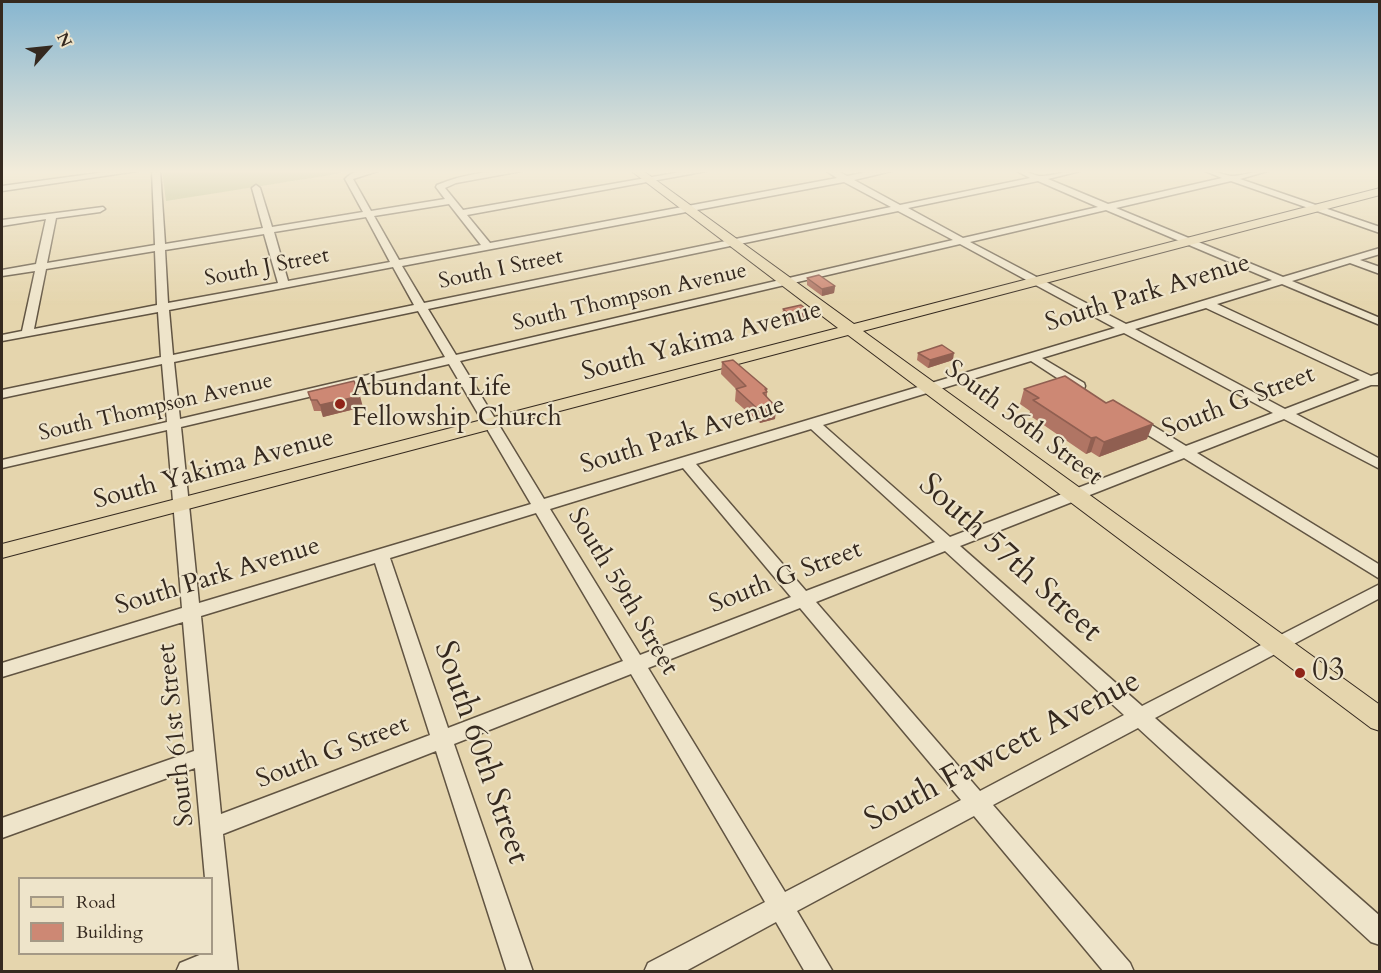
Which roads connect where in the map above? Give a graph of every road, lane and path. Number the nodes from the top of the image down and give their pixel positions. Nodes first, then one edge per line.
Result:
1 (49, 215) edge
2 (52, 215) edge
3 (158, 215) edge
4 (265, 215) edge
5 (361, 215) edge
6 (371, 215) edge
7 (462, 215) edge
8 (654, 215) edge
9 (697, 215) edge
10 (863, 215) edge
11 (913, 215) edge
12 (1071, 215) edge
13 (1127, 215) edge
14 (1286, 215) edge
15 (1337, 215) edge
16 (2, 223) edge
17 (270, 230) junction
18 (1380, 230) edge
19 (962, 241) junction
20 (1187, 241) junction
21 (733, 242) junction
22 (488, 247) junction
23 (160, 248) junction
24 (1380, 251) edge
25 (1350, 260) junction
26 (396, 264) junction
27 (41, 267) junction
28 (1380, 271) edge
29 (2, 273) edge
30 (1281, 280) junction
31 (1036, 281) junction
32 (786, 282) junction
33 (284, 285) junction
34 (1205, 303) junction
35 (422, 306) junction
36 (163, 308) junction
37 (1380, 322) edge
38 (1123, 328) junction
39 (850, 329) junction
40 (27, 333) junction
41 (2, 338) edge
42 (1031, 356) junction
43 (453, 358) junction
44 (168, 359) junction
45 (1376, 381) edge
46 (928, 387) junction
47 (1090, 393) edge
48 (2, 394) edge
49 (1119, 411) edge
50 (1283, 414) junction
51 (175, 423) junction
52 (813, 423) junction
53 (492, 424) junction
54 (1186, 452) junction
55 (685, 461) junction
56 (2, 464) edge
57 (1380, 465) edge
58 (1074, 496) junction
59 (183, 504) junction
60 (540, 506) junction
61 (949, 544) junction
62 (2, 551) edge
63 (380, 554) junction
64 (1380, 573) edge
65 (1380, 590) edge
66 (805, 600) junction
67 (191, 612) junction
68 (1275, 644) junction
69 (637, 666) junction
70 (2, 669) edge
71 (1139, 716) junction
72 (1380, 720) edge
73 (443, 740) junction
74 (204, 756) junction
75 (977, 803) junction
76 (2, 828) edge
77 (212, 828) junction
78 (781, 905) junction
79 (1380, 933) edge
80 (224, 964) edge
81 (189, 972) edge
82 (520, 972) edge
83 (657, 972) edge
84 (820, 972) edge
85 (1121, 972) edge

1 - 16 street
2 - 27 street
3 - 23 street, South 61st Street
4 - 17 street
5 - 17 street
6 - 26 street, South 59th Street
7 - 22 street
8 - 22 street, South J Street
9 - 21 main road, South 56th Street
10 - 21 street, South I Street
11 - 19 street
12 - 19 street, South Thompson Avenue
13 - 20 street
14 - 20 main road, South Yakima Avenue
15 - 18 street
17 - 23 street
17 - 33 street
19 - 31 street
19 - 32 street, South Thompson Avenue
20 - 30 street
20 - 31 main road, South Yakima Avenue
21 - 32 main road, South 56th Street
21 - 35 street, South I Street
22 - 26 street, South J Street
23 - 27 street
23 - 36 street, South 61st Street
24 - 25 street, South Park Avenue
25 - 28 street
25 - 30 street, South Park Avenue
26 - 33 street, South J Street
26 - 35 street, South 59th Street
27 - 29 street
27 - 40 street
30 - 34 street, South Park Avenue
30 - 37 street
31 - 38 street
31 - 39 main road, South Yakima Avenue
32 - 39 main road, South 56th Street
32 - 43 street, South Thompson Avenue
33 - 36 street, South J Street
34 - 38 street, South Park Avenue
34 - 45 street
35 - 43 street, South 59th Street
35 - 44 street, South I Street
36 - 40 street, South J Street
36 - 44 street, South 61st Street
38 - 42 street, South Park Avenue
38 - 50 street
39 - 46 main road, South 56th Street
39 - 53 main road, South Yakima Avenue
40 - 41 street, South J Street
42 - 46 street, South Park Avenue
42 - 47 street
43 - 51 street, South Thompson Avenue
43 - 53 street, South 59th Street
44 - 48 street, South I Street
44 - 51 street, South 61st Street
45 - 50 street, South G Street
46 - 52 street, South Park Avenue
46 - 58 main road, South 56th Street
49 - 54 street
50 - 54 street, South G Street
50 - 57 street
51 - 56 street, South Thompson Avenue
51 - 59 street, South 61st Street
52 - 55 street, South Park Avenue
52 - 61 street, South 57th Street
53 - 59 main road, South Yakima Avenue
53 - 60 street, South 59th Street
54 - 58 street, South G Street
54 - 64 street
55 - 60 street, South Park Avenue
55 - 66 street
58 - 61 street, South G Street
58 - 68 main road, South 56th Street
59 - 62 main road, South Yakima Avenue
59 - 67 street, South 61st Street
60 - 63 street, South Park Avenue
60 - 69 street, South 59th Street
61 - 66 street, South G Street
61 - 71 street, South 57th Street
63 - 67 street, South Park Avenue
63 - 73 street, South 60th Street
65 - 68 street, South Fawcett Avenue
66 - 69 street, South G Street
66 - 75 street
67 - 70 street, South Park Avenue
67 - 74 street, South 61st Street
68 - 71 street, South Fawcett Avenue
68 - 72 main road, South 56th Street
69 - 73 street, South G Street
69 - 78 street, South 59th Street
71 - 75 street, South Fawcett Avenue
71 - 79 street, South 57th Street
73 - 77 street, South G Street
73 - 82 street, South 60th Street
74 - 76 street
74 - 77 street, South 61st Street
75 - 78 street, South Fawcett Avenue
75 - 85 street
77 - 80 street, South 61st Street
78 - 83 street, South Fawcett Avenue
78 - 84 street, South 59th Street
80 - 81 street

